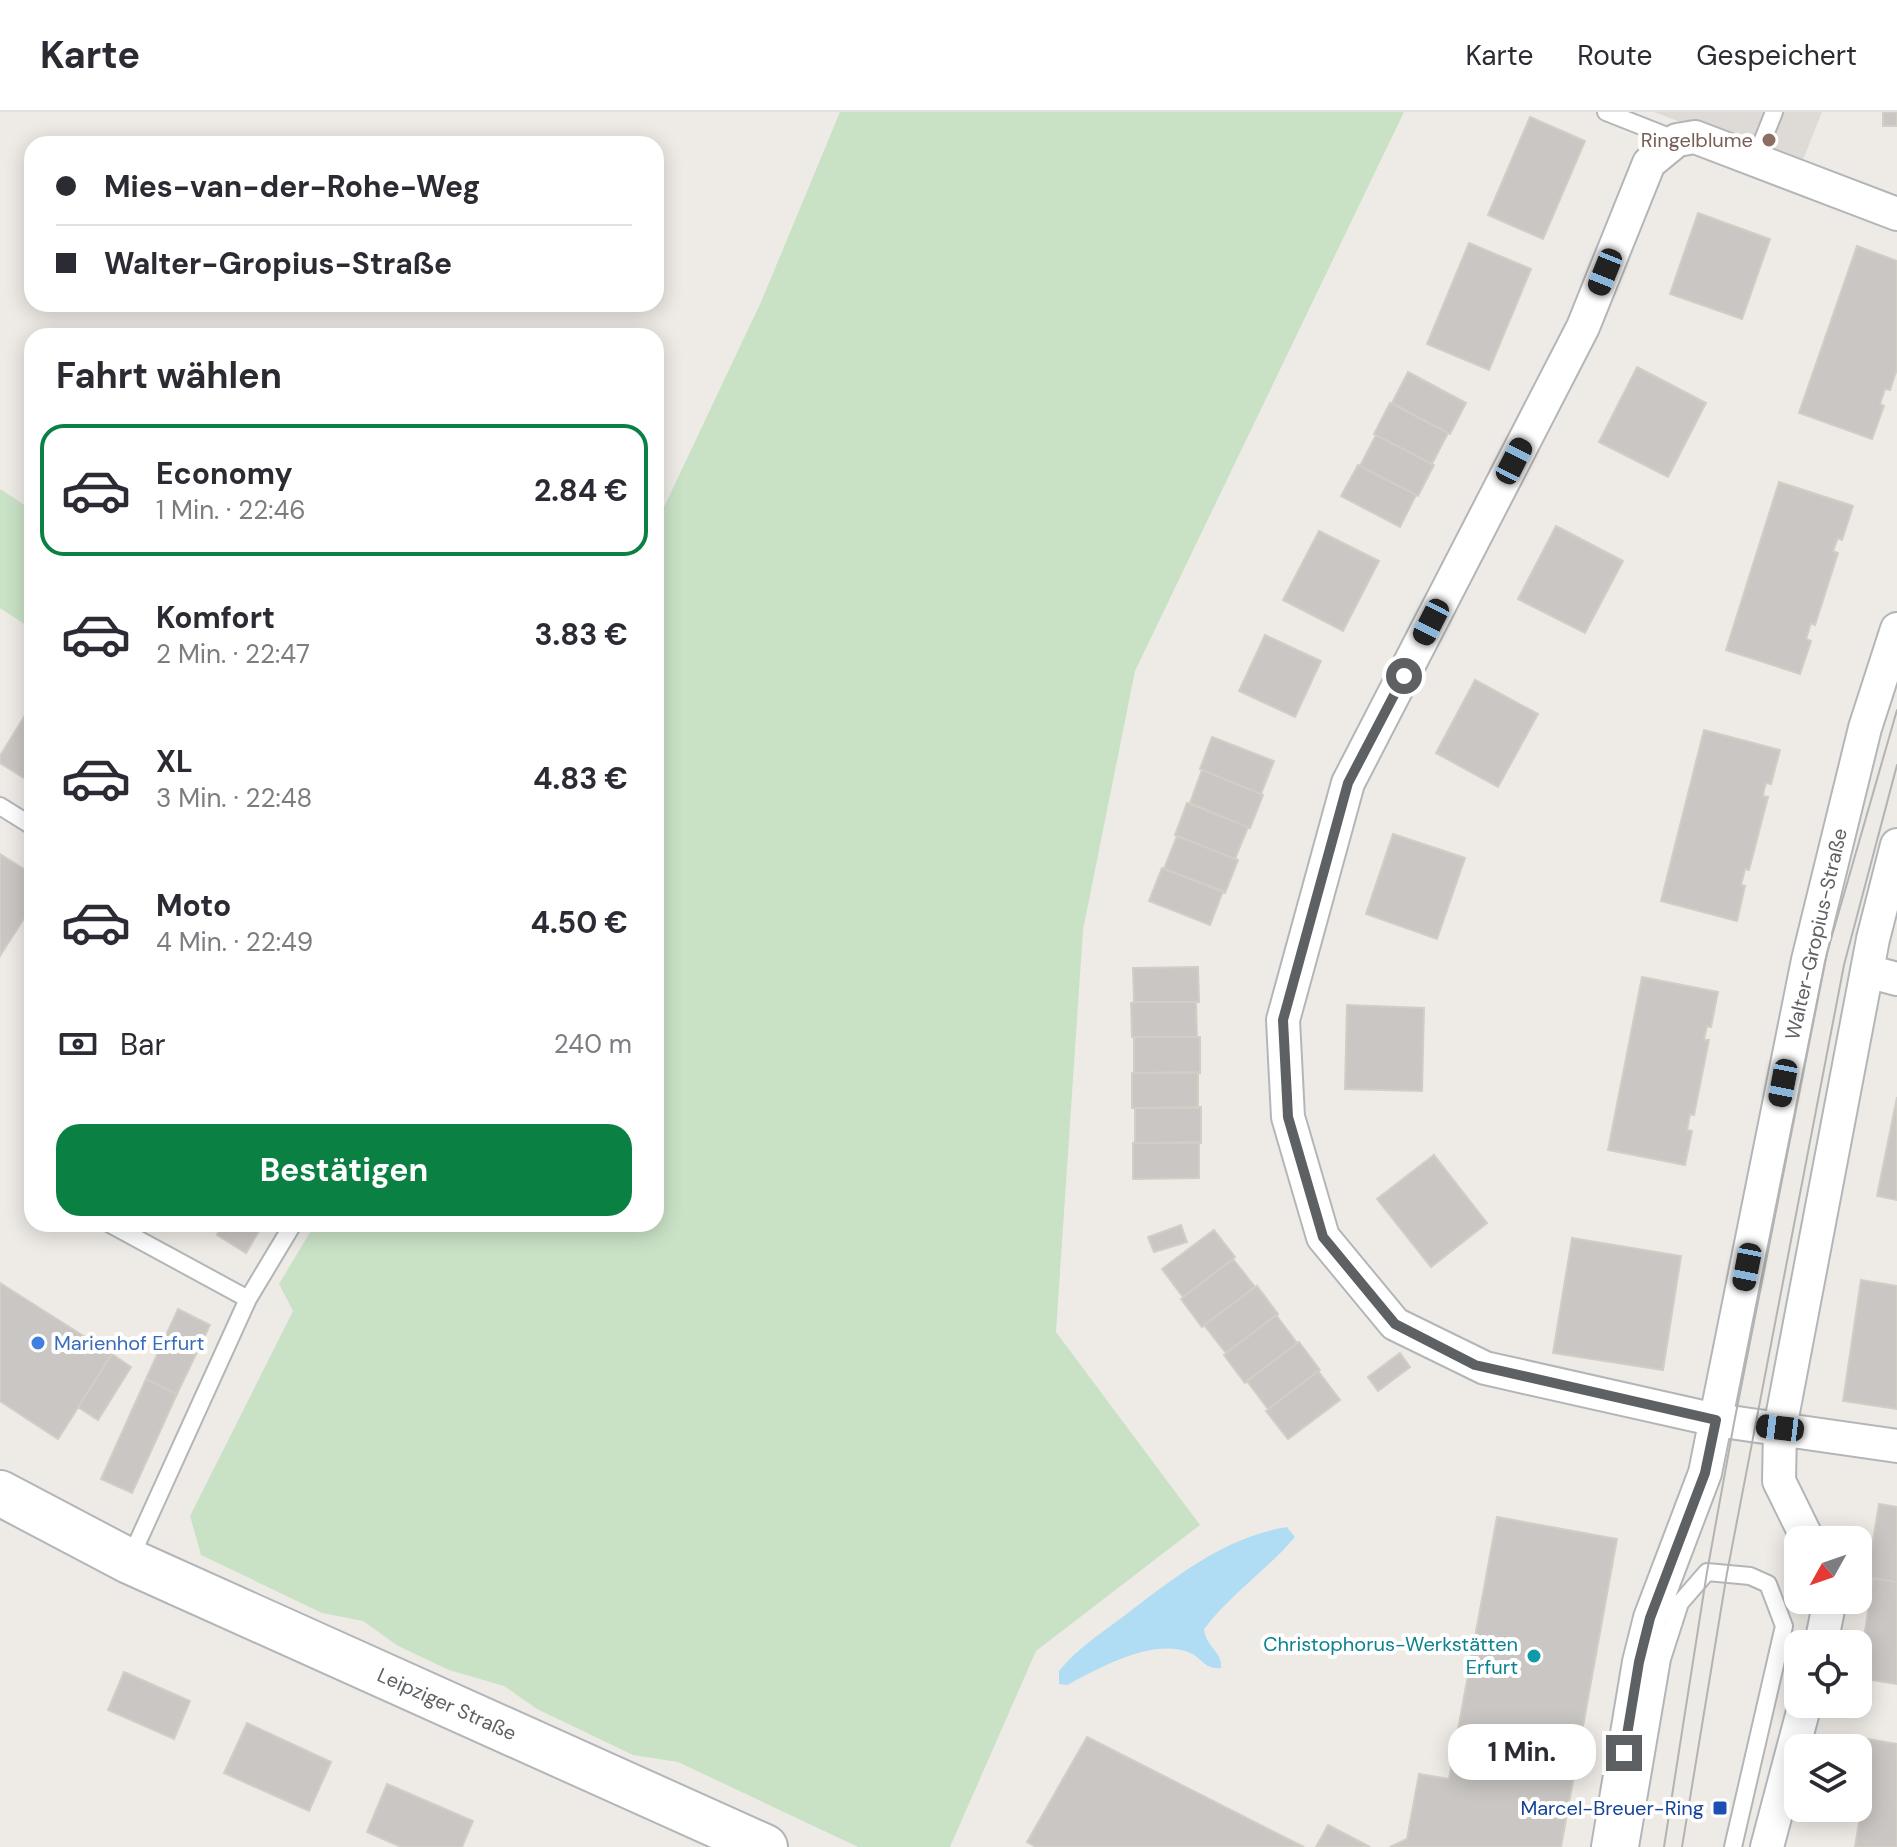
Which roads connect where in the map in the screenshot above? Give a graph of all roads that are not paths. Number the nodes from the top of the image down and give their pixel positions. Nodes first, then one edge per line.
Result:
1 (1606, 112) edge
2 (1774, 112) edge
3 (1677, 140) junction
4 (1755, 160) junction
5 (1897, 214) edge
6 (1897, 629) edge
7 (0, 806) edge
8 (24, 821) edge
9 (1897, 845) edge
10 (1882, 975) edge
11 (125, 1232) edge
12 (288, 1232) edge
13 (248, 1299) junction
14 (1716, 1420) junction
15 (1780, 1428) junction
16 (1897, 1446) edge
17 (0, 1493) edge
18 (1801, 1526) edge
19 (129, 1561) junction
20 (1801, 1718) edge
21 (765, 1847) edge
22 (1608, 1847) edge
23 (1630, 1847) edge
24 (1733, 1847) edge
25 (1767, 1847) edge

1 - 3 lane
2 - 4 lane
3 - 4 street
3 - 14 street
4 - 5 street
6 - 14 street, Walter-Gropius-Straße
7 - 8 lane
9 - 10 street
10 - 15 street
11 - 13 lane
12 - 13 lane
13 - 19 lane
14 - 15 street
14 - 22 street, Walter-Gropius-Straße
15 - 16 street
15 - 18 street
17 - 19 main road, Leipziger Straße
19 - 21 main road, Leipziger Straße
20 - 25 street
23 - 24 lane

